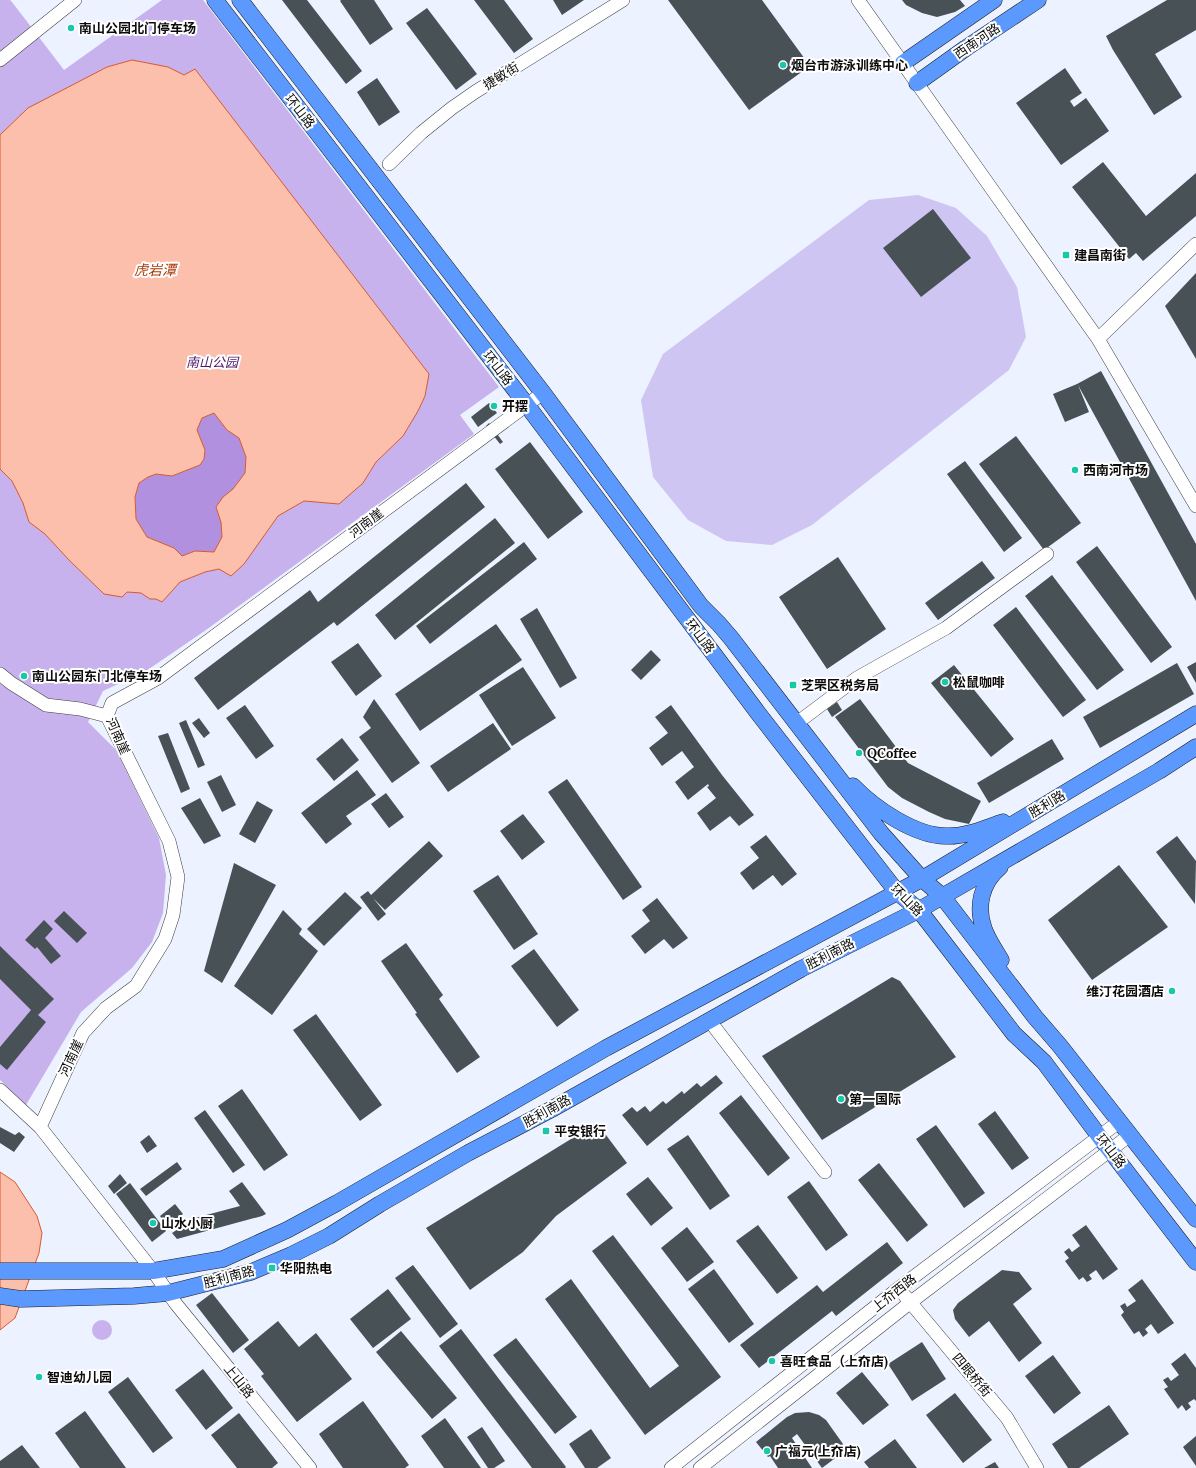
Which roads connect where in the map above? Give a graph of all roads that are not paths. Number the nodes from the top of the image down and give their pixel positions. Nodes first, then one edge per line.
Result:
1 (75, 0) edge
2 (215, 0) edge
3 (240, 0) edge
4 (623, 0) edge
5 (858, 0) edge
6 (994, 0) edge
7 (1038, 0) edge
8 (0, 60) edge
9 (903, 63) junction
10 (917, 83) junction
11 (389, 164) dead end
12 (1196, 244) edge
13 (1098, 339) junction
14 (543, 393) junction
15 (526, 404) junction
16 (1196, 506) edge
17 (1047, 554) dead end
18 (731, 638) junction
19 (713, 653) junction
20 (0, 674) edge
21 (1196, 714) edge
22 (107, 716) junction
23 (797, 723) junction
24 (1196, 747) edge
25 (820, 753) junction
26 (1038, 809) junction
27 (1014, 855) junction
28 (922, 879) junction
29 (897, 892) junction
30 (942, 896) junction
31 (919, 910) junction
32 (1025, 1005) junction
33 (709, 1020) junction
34 (0, 1090) edge
35 (1120, 1121) junction
36 (40, 1127) junction
37 (1130, 1135) junction
38 (1099, 1136) junction
39 (1109, 1150) junction
40 (825, 1172) dead end
41 (1196, 1219) edge
42 (1196, 1262) edge
43 (0, 1271) edge
44 (153, 1271) junction
45 (899, 1288) junction
46 (168, 1293) junction
47 (0, 1296) edge
48 (911, 1302) junction
49 (310, 1468) edge
50 (671, 1468) edge
51 (700, 1468) edge
52 (1037, 1468) edge

1 - 8 street
2 - 15 main road, 环山路
3 - 14 main road, 环山路
4 - 11 street, 捷敏街
5 - 9 street
6 - 9 main road, 西南河路
7 - 10 main road, 西南河路
9 - 10 street
10 - 13 street
12 - 13 street
13 - 16 street
14 - 15 street, 河南崖
14 - 18 main road, 环山路
15 - 19 main road, 环山路
15 - 22 street, 河南崖
17 - 23 street
18 - 19 main road
18 - 23 main road, 环山路
19 - 29 main road, 环山路
20 - 22 street
21 - 26 main road, 胜利路
22 - 36 street, 河南崖
23 - 25 main road, 环山路
24 - 27 main road, 胜利路
25 - 26 main road
25 - 28 main road, 环山路
26 - 28 main road, 胜利路
27 - 30 main road, 胜利路
27 - 32 main road
28 - 29 main road, 胜利路
28 - 30 main road, 环山路
29 - 31 main road, 环山路
29 - 44 main road, 胜利南路
30 - 31 main road, 胜利路
30 - 32 main road, 环山路
31 - 33 main road, 胜利南路
31 - 38 main road, 环山路
32 - 35 main road, 环山路
33 - 40 street
33 - 46 main road, 胜利南路
34 - 36 street, 上山路
35 - 37 main road, 环山路
35 - 38 street, 上夼西路
36 - 44 street, 上山路
37 - 39 street, 上夼西路
37 - 41 main road, 环山路
38 - 39 main road, 环山路
38 - 45 street, 上夼西路
39 - 42 main road, 环山路
39 - 48 street, 上夼西路
43 - 44 main road
44 - 46 street, 上山路
45 - 48 street, 四眼桥街
45 - 50 street, 上夼西路
46 - 47 main road
46 - 49 street, 上山路
48 - 51 street, 上夼西路
48 - 52 street, 四眼桥街

